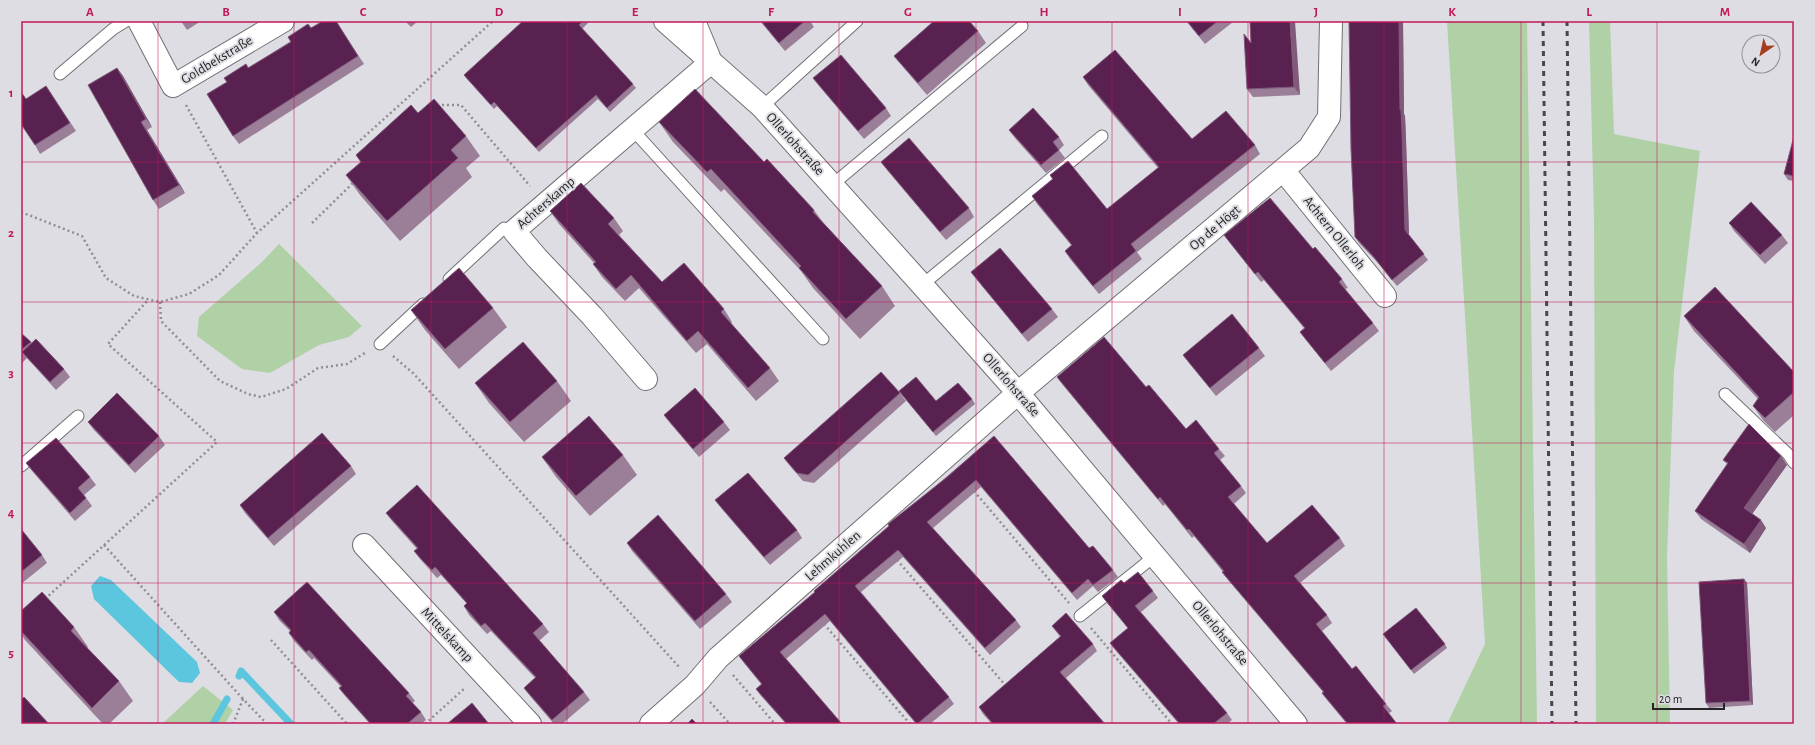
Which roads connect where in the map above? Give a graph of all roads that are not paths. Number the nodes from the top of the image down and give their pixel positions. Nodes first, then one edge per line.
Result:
1 (126, 21) edge
2 (139, 21) edge
3 (283, 21) edge
4 (665, 21) edge
5 (694, 21) edge
6 (857, 21) edge
7 (1331, 21) edge
8 (1022, 26) dead end
9 (710, 62) junction
10 (60, 74) dead end
11 (762, 107) junction
12 (632, 129) junction
13 (1102, 136) dead end
14 (1283, 170) junction
15 (832, 185) junction
16 (514, 231) junction
17 (922, 285) junction
18 (440, 288) edge
19 (1385, 296) dead end
20 (428, 299) edge
21 (823, 339) dead end
22 (380, 344) road end
23 (646, 379) dead end
24 (1018, 393) junction
25 (1725, 394) dead end
26 (78, 416) dead end
27 (1794, 463) edge
28 (21, 466) edge
29 (364, 545) dead end
30 (1156, 555) junction
31 (1080, 616) road end
32 (1291, 722) edge
33 (530, 724) edge
34 (651, 724) edge

1 - 10 lane
2 - 3 street, Goldbekstraße
4 - 9 street, Ollerlohstraße
5 - 9 street, Ollerlohstraße
6 - 11 lane
7 - 14 street, Op de Högt
8 - 15 lane
9 - 11 street, Ollerlohstraße
9 - 12 street, Achterskamp
11 - 15 street, Ollerlohstraße
12 - 16 street, Achterskamp
12 - 21 lane
13 - 17 lane
14 - 19 street, Achtern Ollerloh
14 - 24 street, Op de Högt
15 - 17 street, Ollerlohstraße
16 - 18 lane
16 - 23 street, Achterskamp
17 - 24 street, Ollerlohstraße
20 - 22 lane
24 - 30 street, Ollerlohstraße
24 - 34 street, Lehmkuhlen
25 - 27 lane
26 - 28 lane
29 - 33 street, Mittelskamp
30 - 31 lane
30 - 32 street, Ollerlohstraße

